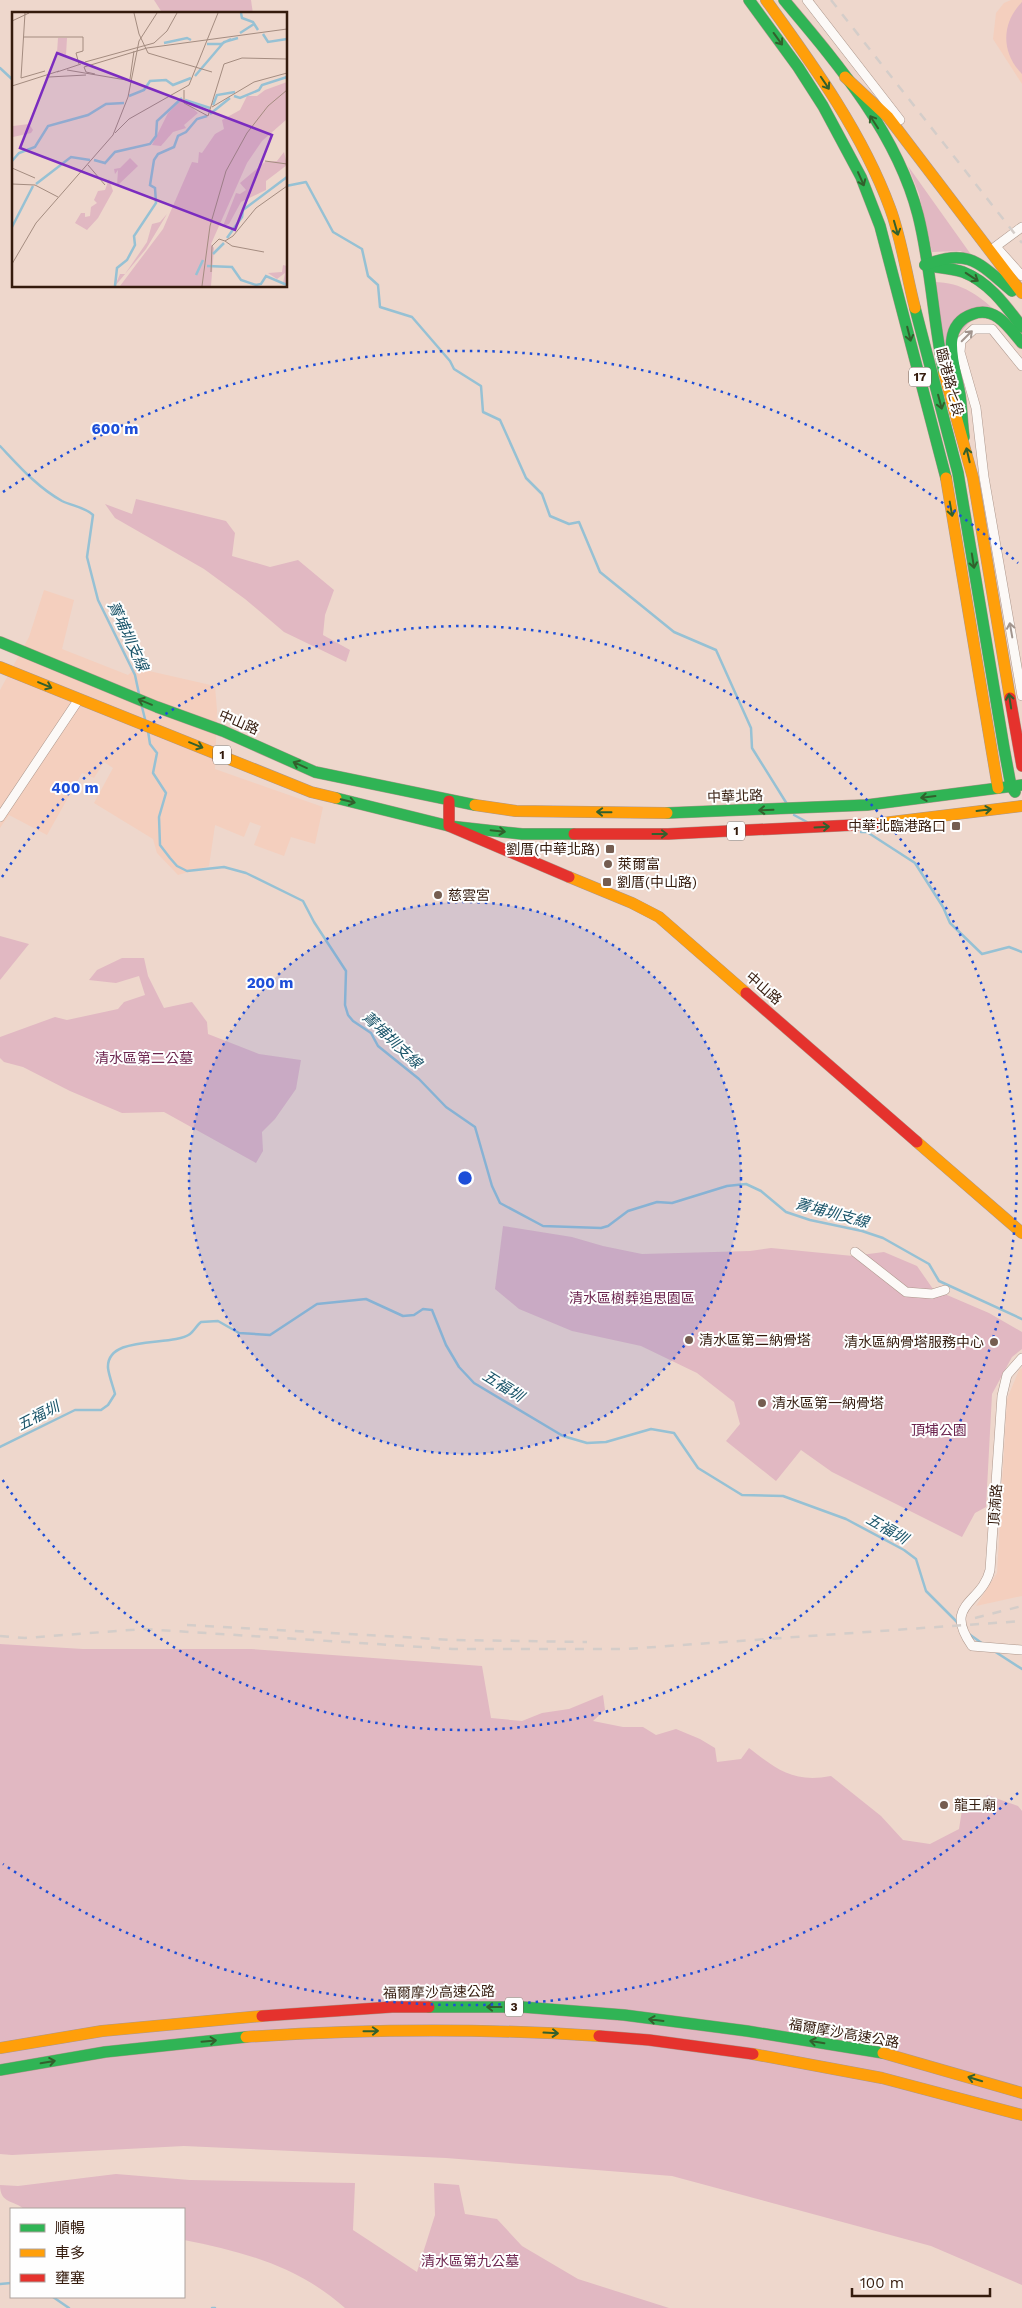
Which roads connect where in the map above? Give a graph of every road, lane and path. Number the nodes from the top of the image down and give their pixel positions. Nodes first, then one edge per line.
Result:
1 (749, 0) edge
2 (766, 0) edge
3 (784, 0) edge
4 (807, 0) edge
5 (845, 77) junction
6 (1022, 227) edge
7 (996, 247) junction
8 (925, 265) junction
9 (908, 267) junction
10 (1022, 276) edge
11 (1022, 293) edge
12 (1022, 298) edge
13 (1022, 327) edge
14 (1022, 343) edge
15 (1022, 366) edge
16 (964, 437) junction
17 (958, 472) junction
18 (946, 477) junction
19 (0, 642) edge
20 (0, 667) edge
21 (1022, 696) edge
22 (79, 699) junction
23 (1022, 766) edge
24 (1016, 785) edge
25 (998, 788) junction
26 (449, 801) junction
27 (1022, 804) edge
28 (0, 817) edge
29 (449, 826) junction
30 (1022, 1233) edge
31 (855, 1252) dead end
32 (945, 1290) dead end
33 (1022, 1358) edge
34 (1022, 1650) edge
35 (0, 2048) edge
36 (0, 2070) edge
37 (1022, 2093) edge
38 (1022, 2115) edge

1 -> 18 main road, 臨港路七段 / 17
2 -> 9 main road, 臨港路七段 / 17
3 - 5 main road, 臨港路七段 / 17
4 - 7 street
8 -> 5 main road, 臨港路七段 / 17
5 - 11 main road
6 - 7 street
7 - 10 street
8 - 9 main road
8 - 12 main road
8 -> 13 main road
8 - 16 main road, 臨港路七段 / 17
9 -> 17 main road, 臨港路七段 / 17
14 - 16 main road
21 -> 15 street
23 -> 16 main road, 臨港路七段 / 17
17 - 18 main road
17 -> 24 main road, 臨港路七段 / 17
18 -> 25 main road, 臨港路七段 / 17
26 -> 19 main road, 中山路 / 1
20 -> 22 main road, 中山路 / 1
22 - 28 street
22 -> 29 main road, 中山路 / 1
24 - 25 main road, 中華北路 / 1
24 - 27 main road, 臨港路七段 / 17
25 -> 26 main road, 中華北路 / 1
26 - 29 main road
29 -> 27 main road, 1
29 - 30 main road, 中山路
31 - 32 street
33 - 34 street, 頂湳路
37 -> 35 main road, 福爾摩沙高速公路 / 3
36 -> 38 main road, 3

